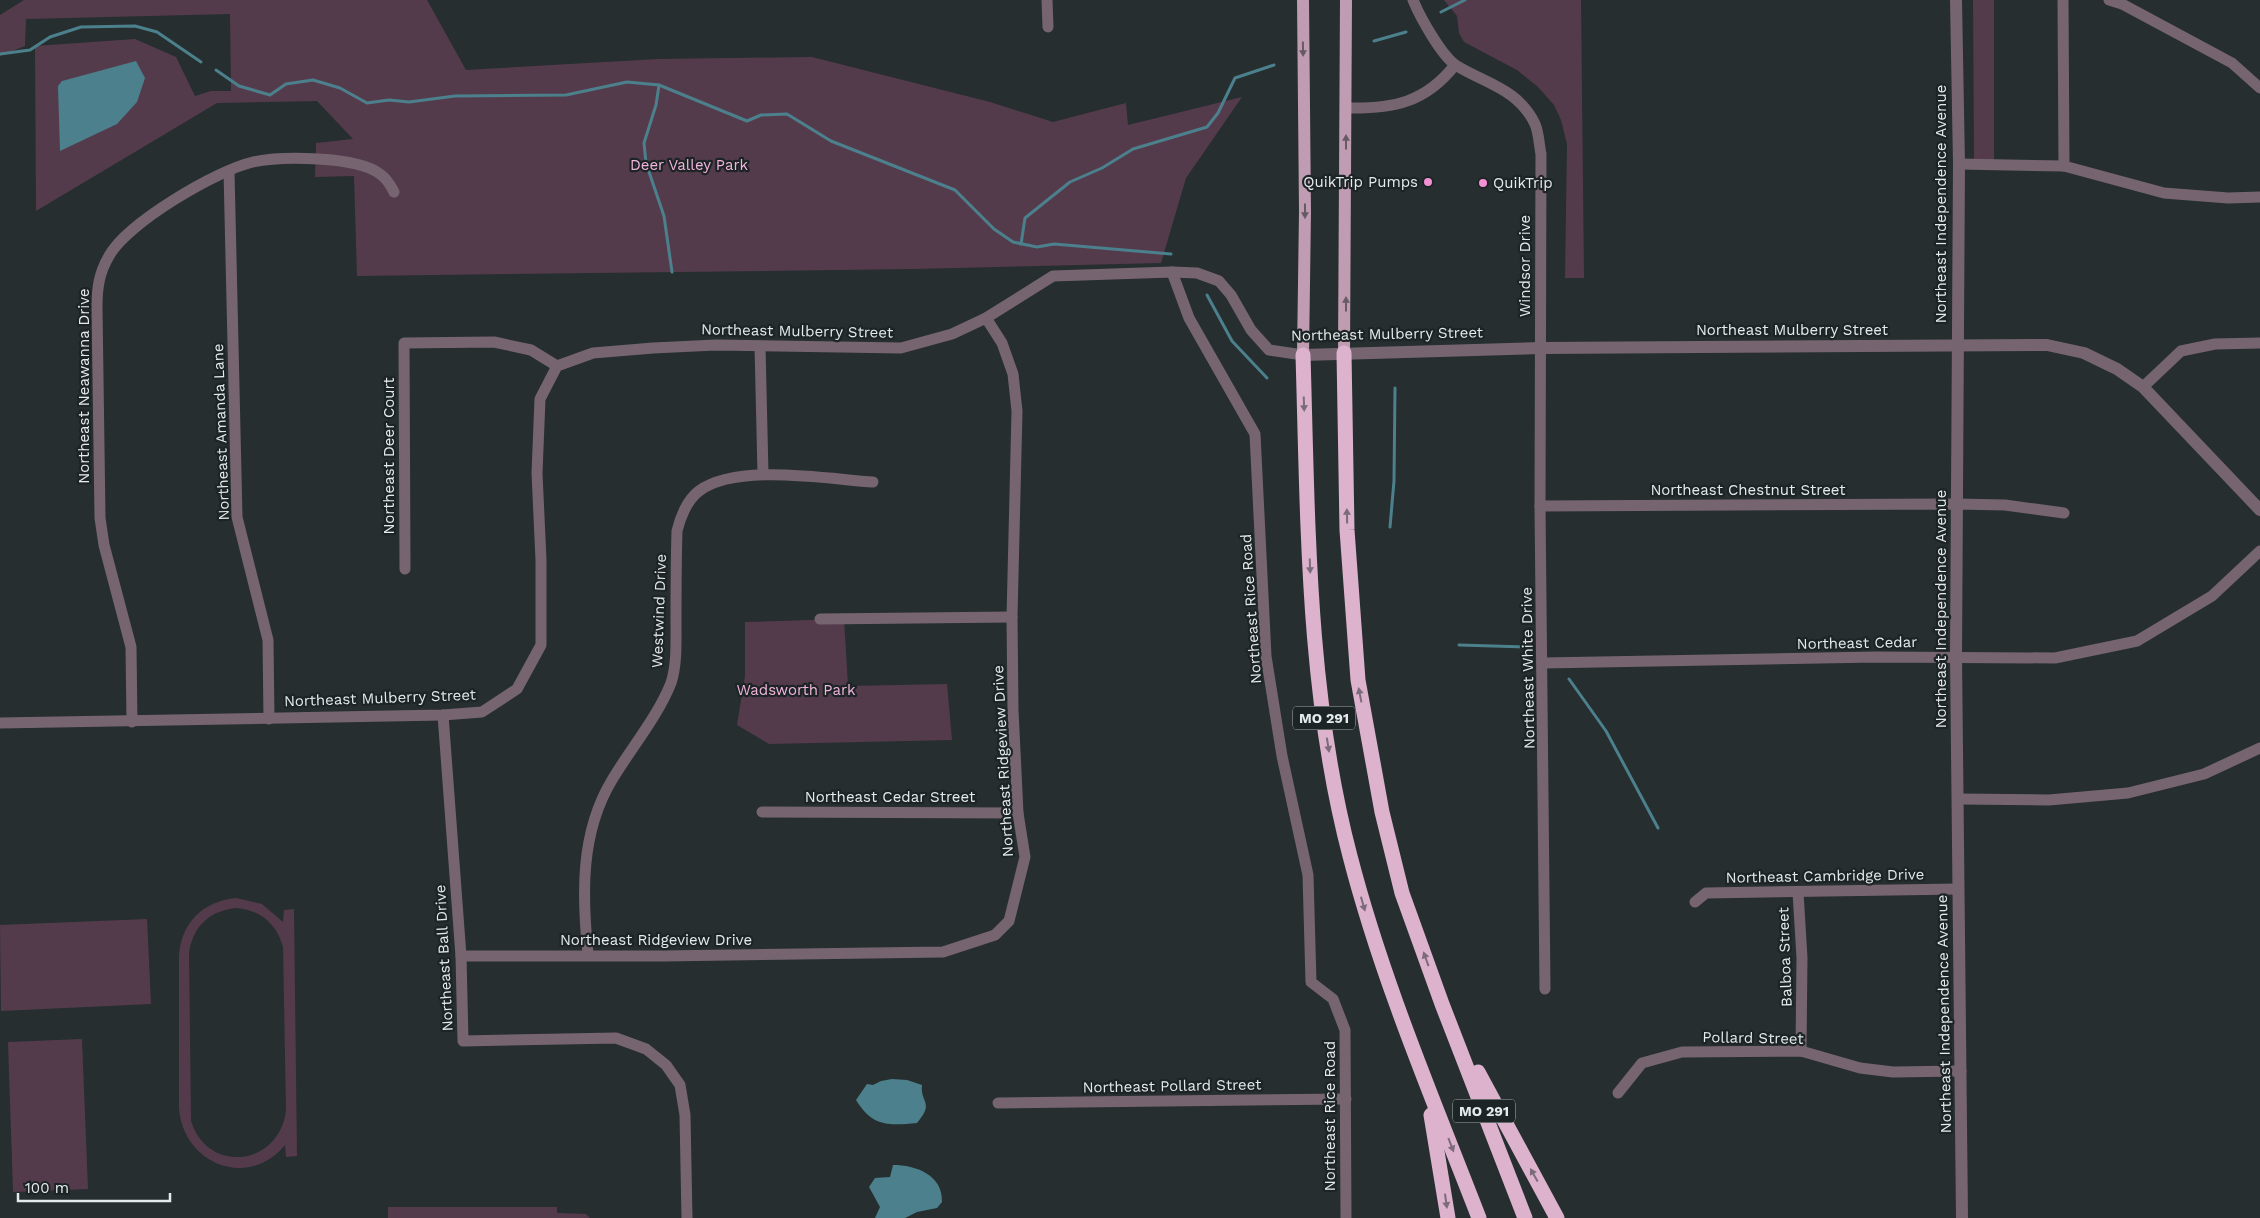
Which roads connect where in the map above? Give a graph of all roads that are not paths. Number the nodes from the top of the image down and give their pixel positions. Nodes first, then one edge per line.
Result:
1 (1047, 0) edge
2 (1303, 0) edge
3 (1346, 0) edge
4 (1413, 0) edge
5 (1956, 0) edge
6 (2062, 0) edge
7 (2109, 0) edge
8 (1048, 27) dead end
9 (1455, 65) junction
10 (2260, 88) edge
11 (1346, 108) junction
12 (1959, 164) junction
13 (2064, 166) junction
14 (229, 171) junction
15 (394, 192) dead end
16 (2260, 196) edge
17 (1172, 272) junction
18 (986, 318) junction
19 (2260, 343) edge
20 (1958, 345) junction
21 (760, 346) junction
22 (1540, 348) junction
23 (1344, 353) junction
24 (1303, 355) junction
25 (557, 366) junction
26 (2143, 387) junction
27 (763, 474) junction
28 (873, 482) dead end
29 (1956, 504) junction
30 (1540, 506) junction
31 (2260, 510) edge
32 (2064, 513) dead end
33 (2260, 551) edge
34 (405, 569) dead end
35 (1012, 617) junction
36 (820, 619) dead end
37 (1956, 656) junction
38 (1543, 663) junction
39 (443, 715) junction
40 (269, 719) junction
41 (132, 722) junction
42 (0, 723) edge
43 (2260, 748) edge
44 (1959, 799) junction
45 (762, 812) dead end
46 (1018, 812) junction
47 (1958, 888) junction
48 (1798, 892) junction
49 (1695, 902) dead end
50 (588, 954) junction
51 (461, 956) junction
52 (1545, 989) dead end
53 (1442, 1004) junction
54 (1801, 1052) junction
55 (1420, 1067) junction
56 (1961, 1071) junction
57 (1618, 1092) dead end
58 (1346, 1099) junction
59 (998, 1103) dead end
60 (687, 1218) edge
61 (1346, 1218) edge
62 (1448, 1218) edge
63 (1479, 1218) edge
64 (1525, 1218) edge
65 (1557, 1218) edge
66 (1962, 1218) edge

1 - 8 street
2 -> 24 main road, MO 291
3 - 11 main road, MO 291
4 - 9 street, Windsor Drive
5 - 12 street, Northeast Independence Avenue
6 - 13 street
7 - 10 street
9 - 11 street
9 - 22 street, Windsor Drive
23 -> 11 main road, MO 291
12 - 13 street
12 - 20 street, Northeast Independence Avenue
13 - 16 street
14 - 15 street, Northeast Neawanna Drive
14 - 40 street, Northeast Amanda Lane
14 - 41 street, Northeast Neawanna Drive
17 - 18 street, Northeast Mulberry Street
17 - 24 street, Northeast Mulberry Street
17 - 58 street, Northeast Rice Road
18 - 21 street, Northeast Mulberry Street
18 - 35 street, Northeast Ridgeview Drive
19 - 26 street
20 - 22 street, Northeast Mulberry Street
20 - 26 street, Northeast Mulberry Street
20 - 29 street, Northeast Independence Avenue
21 - 25 street, Northeast Mulberry Street
21 - 27 street
22 - 23 street, Northeast Mulberry Street
22 - 30 street, Northeast White Drive
23 - 24 street, Northeast Mulberry Street
53 -> 23 highway, MO 291
24 -> 55 highway, MO 291
25 - 34 street, Northeast Deer Court
25 - 39 street, Northeast Mulberry Street
26 - 31 street, Northeast Mulberry Street
27 - 28 street, Westwind Drive
27 - 50 street, Westwind Drive
29 - 30 street, Northeast Chestnut Street
29 - 32 street, Northeast Chestnut Street
29 - 37 street, Northeast Independence Avenue
30 - 38 street, Northeast White Drive
33 - 37 street, Northeast Cedar
35 - 36 street
35 - 46 street, Northeast Ridgeview Drive
37 - 38 street, Northeast Cedar
37 - 44 street, Northeast Independence Avenue
38 - 52 street, Northeast White Drive
39 - 40 street, Northeast Mulberry Street
39 - 51 street, Northeast Ball Drive
40 - 41 street, Northeast Mulberry Street
41 - 42 street, Northeast Mulberry Street
43 - 44 street
44 - 47 street, Northeast Independence Avenue
45 - 46 street, Northeast Cedar Street
46 - 50 street, Northeast Ridgeview Drive
47 - 48 street, Northeast Cambridge Drive
47 - 56 street, Northeast Independence Avenue
48 - 49 street, Northeast Cambridge Drive
48 - 54 street, Balboa Street
50 - 51 street, Northeast Ridgeview Drive
51 - 60 street, Northeast Ball Drive
53 - 64 highway, MO 291
65 -> 53 highway
54 - 56 street, Pollard Street
54 - 57 street, Pollard Street
55 -> 62 highway
55 -> 63 highway, MO 291
56 - 66 street, Northeast Independence Avenue
58 - 59 street, Northeast Pollard Street
58 - 61 street, Northeast Rice Road

